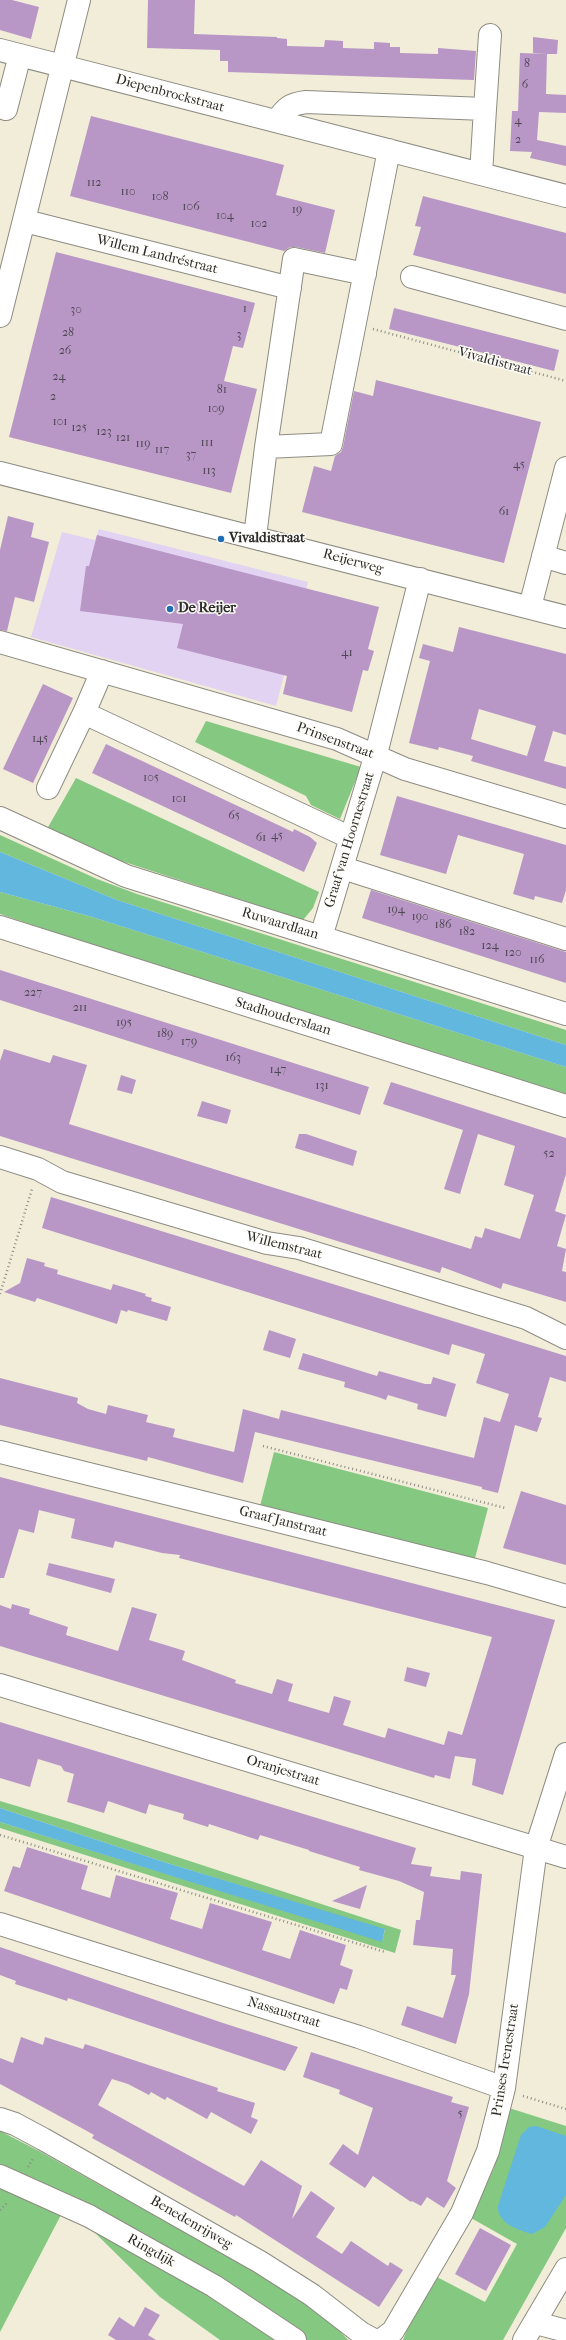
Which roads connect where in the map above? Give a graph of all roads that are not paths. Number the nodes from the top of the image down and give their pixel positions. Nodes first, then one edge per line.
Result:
1 (79, 0) edge
2 (490, 36) dead end
3 (10, 52) edge
4 (64, 66) junction
5 (0, 107) edge
6 (485, 109) junction
7 (277, 121) junction
8 (389, 150) junction
9 (481, 174) junction
10 (566, 196) edge
11 (25, 221) junction
12 (7, 261) edge
13 (365, 274) junction
14 (412, 277) dead end
15 (290, 288) junction
16 (0, 316) edge
17 (566, 319) edge
18 (266, 447) junction
19 (566, 468) edge
20 (0, 473) edge
21 (255, 537) junction
22 (543, 556) junction
23 (566, 563) edge
24 (420, 579) junction
25 (530, 607) junction
26 (566, 617) edge
27 (0, 642) edge
28 (102, 671) junction
29 (84, 713) junction
30 (376, 754) junction
31 (48, 788) dead end
32 (566, 817) edge
33 (0, 818) edge
34 (351, 838) junction
35 (343, 868) junction
36 (0, 927) edge
37 (321, 937) junction
38 (566, 939) edge
39 (566, 1014) edge
40 (566, 1106) edge
41 (0, 1156) edge
42 (566, 1338) edge
43 (0, 1452) edge
44 (566, 1596) edge
45 (0, 1685) edge
46 (566, 1754) edge
47 (536, 1848) junction
48 (566, 1857) edge
49 (0, 1924) edge
50 (504, 2088) junction
51 (0, 2119) edge
52 (10, 2179) edge
53 (566, 2270) edge
54 (530, 2331) edge
55 (566, 2331) edge
56 (294, 2340) edge
57 (374, 2340) edge
58 (381, 2340) edge

1 - 4 street
2 - 6 street
3 - 4 street, Diepenbrockstraat
3 - 5 street
4 - 7 street, Diepenbrockstraat
4 - 11 street
6 - 7 street
6 - 9 street
7 - 8 street, Diepenbrockstraat
8 - 9 street, Diepenbrockstraat
8 - 13 street
9 - 10 street, Diepenbrockstraat
11 - 12 street
11 - 15 street, Willem Landréstraat
12 - 16 street
13 - 15 street
13 - 18 street
14 - 17 street
15 - 18 street
18 - 21 street
19 - 22 street
20 - 21 street, Reijerweg
21 - 24 street, Reijerweg
22 - 23 street
22 - 25 street
24 - 25 street, Reijerweg
24 - 30 street, Graaf van Hoornestraat
25 - 26 street, Reijerweg
27 - 28 street, Prinsenstraat
28 - 29 street
28 - 30 street, Prinsenstraat
29 - 31 street
29 - 34 street
30 - 32 street, Prinsenstraat
30 - 34 street, Graaf van Hoornestraat
33 - 37 street, Ruwaardlaan
34 - 35 street, Graaf van Hoornestraat
35 - 37 street, Graaf van Hoornestraat
35 - 38 street
36 - 40 street, Stadhouderslaan
37 - 39 street, Ruwaardlaan
41 - 42 street, Willemstraat
43 - 44 street, Graaf Janstraat
45 - 47 street, Oranjestraat
46 - 47 street, Prinses Irenestraat
47 - 48 street, Oranjestraat
47 - 50 street, Prinses Irenestraat
49 - 50 street, Nassaustraat
50 - 58 street, Prinses Irenestraat
51 - 57 street, Benedenrijweg
52 - 56 street, Ringdijk
53 - 54 street
54 - 55 street

